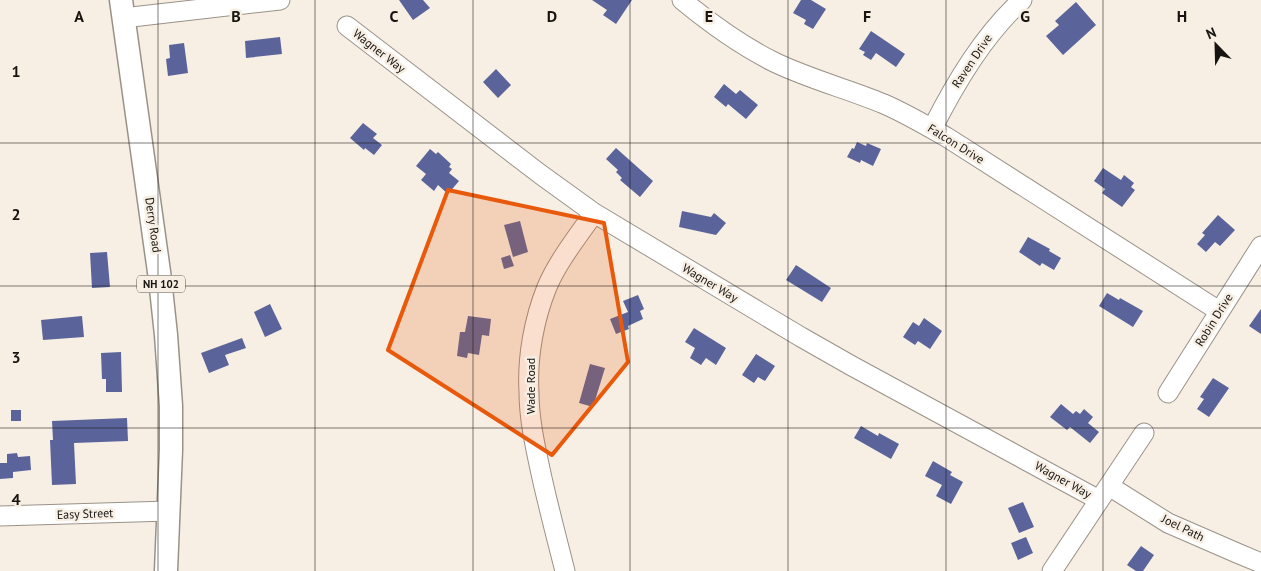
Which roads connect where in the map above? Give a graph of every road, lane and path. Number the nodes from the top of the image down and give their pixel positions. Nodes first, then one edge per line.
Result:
1 (280, 0) edge
2 (682, 0) edge
3 (1022, 0) edge
4 (122, 9) edge
5 (347, 26) dead end
6 (932, 129) junction
7 (594, 214) junction
8 (1261, 246) edge
9 (1219, 311) junction
10 (1168, 393) dead end
11 (1144, 432) dead end
12 (1104, 493) junction
13 (169, 511) junction
14 (0, 516) edge
15 (1261, 563) edge
16 (166, 571) edge
17 (565, 571) edge
18 (1052, 571) edge

1 - 4 street
2 - 6 street, Falcon Drive
3 - 6 street, Raven Drive
4 - 13 main road, Derry Road / NH 102
5 - 7 street, Wagner Way
6 - 9 street, Falcon Drive
7 - 12 street, Wagner Way
7 - 17 street, Wade Road
8 - 9 street, Robin Drive
9 - 10 street, Robin Drive
11 - 12 street
12 - 15 street, Joel Path
12 - 18 street
13 - 14 street, Easy Street
13 - 16 main road, Derry Road / NH 102

